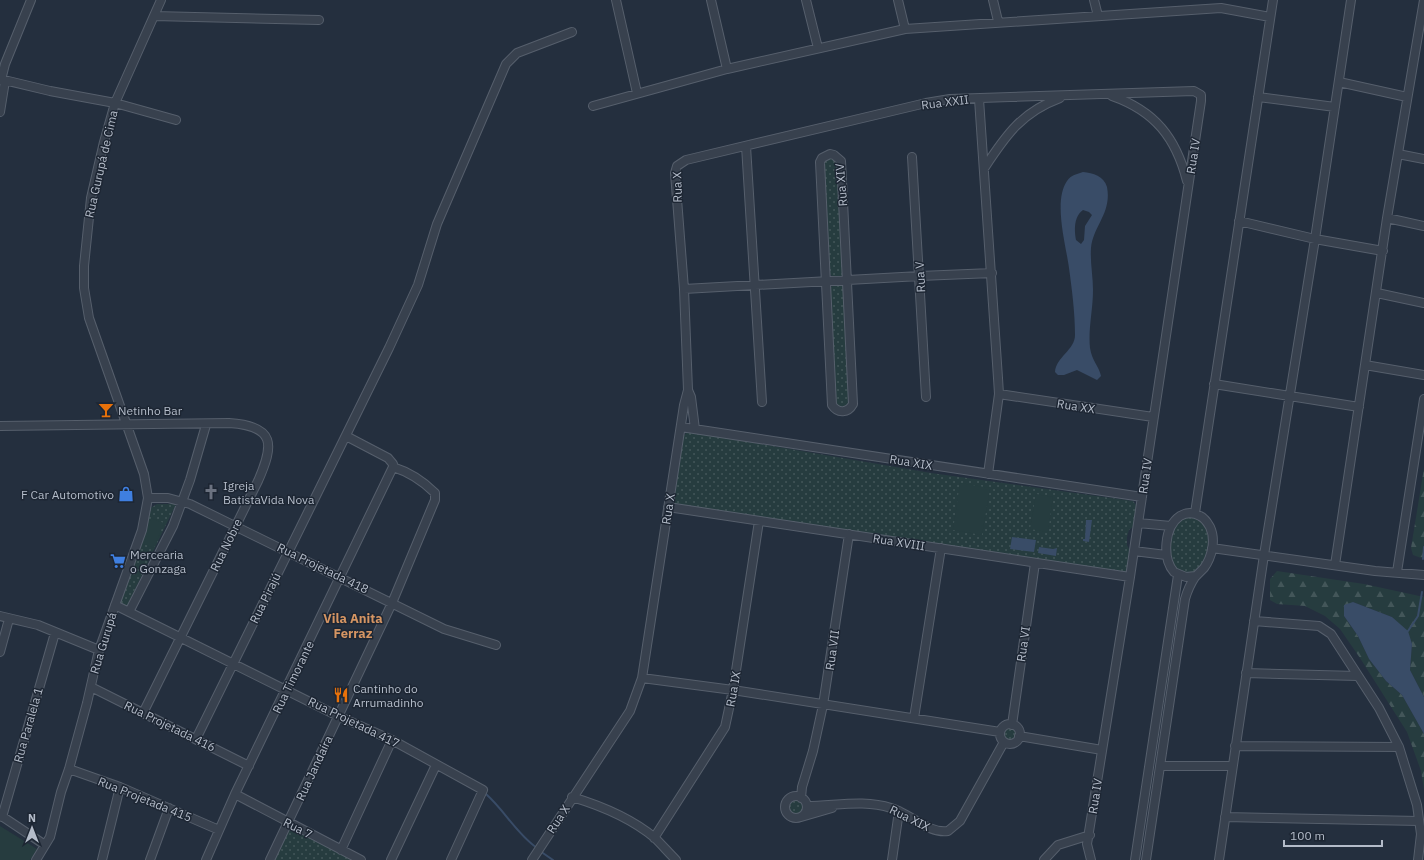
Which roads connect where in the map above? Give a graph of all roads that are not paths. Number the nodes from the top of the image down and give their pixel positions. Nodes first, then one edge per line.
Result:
1 (31, 0) edge
2 (161, 0) edge
3 (616, 0) edge
4 (711, 0) edge
5 (806, 0) edge
6 (898, 0) edge
7 (993, 0) edge
8 (1094, 0) edge
9 (1216, 0) edge
10 (1273, 0) edge
11 (1351, 0) edge
12 (1424, 0) edge
13 (1221, 8) junction
14 (154, 16) junction
15 (1098, 16) junction
16 (1270, 17) junction
17 (319, 20) dead end
18 (998, 22) junction
19 (905, 29) junction
20 (572, 32) dead end
21 (818, 48) junction
22 (727, 69) junction
23 (2, 80) edge
24 (1339, 82) junction
25 (1198, 92) joint
26 (637, 93) junction
27 (1107, 94) junction
28 (1066, 96) junction
29 (1258, 97) junction
30 (1408, 97) junction
31 (979, 99) junction
32 (115, 103) junction
33 (593, 106) dead end
34 (1335, 107) junction
35 (0, 112) edge
36 (176, 120) dead end
37 (746, 146) junction
38 (1398, 154) junction
39 (912, 157) dead end
40 (697, 158) joint
41 (1424, 159) edge
42 (985, 167) junction
43 (1188, 185) junction
44 (1387, 218) junction
45 (1239, 221) junction
46 (1424, 226) edge
47 (1315, 239) junction
48 (1383, 251) junction
49 (992, 273) junction
50 (920, 276) junction
51 (847, 279) junction
52 (826, 280) junction
53 (755, 285) junction
54 (684, 289) junction
55 (1376, 293) junction
56 (1424, 303) edge
57 (1365, 365) junction
58 (1424, 375) edge
59 (1214, 384) junction
60 (688, 390) junction
61 (999, 394) junction
62 (1290, 396) junction
63 (926, 397) dead end
64 (1424, 399) edge
65 (762, 402) dead end
66 (1359, 407) junction
67 (1153, 417) junction
68 (206, 425) junction
69 (0, 426) edge
70 (128, 426) junction
71 (681, 427) junction
72 (695, 429) junction
73 (346, 436) junction
74 (392, 470) junction
75 (988, 474) junction
76 (1142, 497) junction
77 (148, 498) junction
78 (183, 501) junction
79 (668, 507) junction
80 (1195, 513) junction
81 (759, 521) junction
82 (1138, 523) junction
83 (236, 525) junction
84 (1171, 526) junction
85 (849, 534) junction
86 (940, 548) junction
87 (1212, 548) junction
88 (288, 551) junction
89 (1134, 551) junction
90 (1166, 555) junction
91 (1264, 555) junction
92 (1035, 562) junction
93 (1335, 565) junction
94 (1397, 572) junction
95 (1178, 575) junction
96 (1424, 575) edge
97 (1196, 576) junction
98 (341, 577) junction
99 (1130, 577) junction
100 (392, 603) junction
101 (115, 605) junction
102 (129, 612) junction
103 (0, 616) edge
104 (9, 618) junction
105 (1254, 621) junction
106 (55, 633) junction
107 (181, 637) junction
108 (496, 645) dead end
109 (99, 650) junction
110 (0, 652) edge
111 (234, 663) junction
112 (1246, 674) junction
113 (1358, 676) junction
114 (642, 678) junction
115 (91, 688) junction
116 (287, 690) junction
117 (733, 690) junction
118 (823, 705) junction
119 (143, 713) junction
120 (338, 716) junction
121 (914, 718) junction
122 (1012, 725) junction
123 (1000, 732) junction
124 (1019, 736) junction
125 (196, 739) junction
126 (392, 740) junction
127 (1004, 742) junction
128 (1236, 746) junction
129 (1399, 747) junction
130 (1102, 750) junction
131 (809, 764) junction
132 (436, 765) junction
133 (249, 766) junction
134 (1160, 766) junction
135 (1232, 766) junction
136 (70, 769) junction
137 (120, 787) junction
138 (235, 794) junction
139 (572, 797) junction
140 (790, 798) junction
141 (801, 798) junction
142 (838, 805) junction
143 (807, 806) junction
144 (169, 808) junction
145 (899, 810) junction
146 (1, 816) edge
147 (801, 817) junction
148 (1225, 817) junction
149 (1419, 821) junction
150 (288, 823) junction
151 (219, 830) junction
152 (1090, 835) junction
153 (654, 838) junction
154 (45, 845) junction
155 (341, 850) junction
156 (36, 860) edge
157 (102, 860) edge
158 (150, 860) edge
159 (206, 860) edge
160 (270, 860) edge
161 (361, 860) edge
162 (391, 860) edge
163 (451, 860) edge
164 (532, 860) edge
165 (676, 860) edge
166 (892, 860) edge
167 (1044, 860) edge
168 (1090, 860) edge
169 (1135, 860) edge
170 (1146, 860) edge
171 (1219, 860) edge
172 (1418, 860) edge

1 - 23 street
2 - 14 street, Rua Gurupá de Cima
3 - 26 street
4 - 22 street
5 - 21 street
6 - 19 street
7 - 18 street
8 - 15 street
9 - 13 street
10 - 16 street
11 - 24 street
12 - 30 street
13 - 15 street
13 - 16 street
14 - 17 street
14 - 32 street, Rua Gurupá de Cima
15 - 18 street
16 - 29 street
18 - 19 street
19 - 21 street
20 - 73 street, Rua Pirajú
21 - 22 street
22 - 26 street
23 - 32 street
23 - 35 street
24 - 30 street
24 - 34 street
25 - 27 street, Rua XXII
25 - 43 street, Rua IV
26 - 33 street
27 - 28 street, Rua XXII
27 - 43 street
28 - 31 street, Rua XXII
28 - 42 street
29 - 34 street
29 - 45 street
30 - 38 street
31 - 37 street, Rua XXII
31 - 42 street
32 - 36 street
32 - 70 street, Rua Gurupá de Cima
34 - 47 street
37 - 40 street, Rua XXII
37 - 53 street
38 - 41 street
38 - 44 street
39 - 50 street, Rua V
40 - 54 street, Rua X
42 - 49 street
43 - 67 street, Rua IV
44 - 46 street
44 - 48 street
45 - 47 street
45 - 59 street
47 - 48 street
47 - 62 street
48 - 55 street
49 - 50 street
49 - 61 street
50 - 51 street
50 - 63 street, Rua V
51 - 52 street
51 - 52 street, Rua XIV
51 - 52 street, Rua XIV
52 - 53 street
53 - 54 street
53 - 65 street
54 - 60 street, Rua X
55 - 56 street
55 - 57 street
57 - 58 street
57 - 66 street
59 - 62 street
59 - 80 street
60 - 71 street, Rua X
60 - 72 street
61 - 67 street, Rua XX
61 - 75 street
62 - 66 street
62 - 91 street
64 - 94 street
66 - 93 street
67 - 76 street, Rua IV
68 - 70 street, Rua Nobre
68 - 78 street
68 - 83 street, Rua Nobre
69 - 70 street, Rua Nobre
70 - 77 street, Rua Gurupá
71 - 72 street, Rua XIX
71 - 79 street, Rua X
72 - 75 street, Rua XIX
73 - 74 street
73 - 88 street, Rua Pirajú
74 - 98 street, Rua Timorante
74 - 100 street, Rua Jandaíra
75 - 76 street, Rua XIX
76 - 82 street, Rua IV
77 - 78 street, Rua Projetada 418
77 - 101 street, Rua Gurupá
78 - 83 street, Rua Projetada 418
78 - 102 street
79 - 81 street, Rua XVIII
79 - 114 street, Rua X
80 - 84 street
80 - 87 street
81 - 85 street, Rua XVIII
81 - 117 street, Rua IX
82 - 84 street
82 - 89 street, Rua IV
83 - 88 street, Rua Projetada 418
83 - 107 street, Rua Nobre
84 - 90 street
85 - 86 street, Rua XVIII
85 - 118 street, Rua VII
86 - 92 street, Rua XVIII
86 - 121 street
87 - 91 street
87 - 97 street
88 - 98 street, Rua Projetada 418
88 - 111 street, Rua Pirajú
89 - 90 street
89 - 99 street, Rua IV
90 - 95 street
91 - 93 street
91 - 105 street
92 - 99 street, Rua XVIII
92 - 122 street, Rua VI
93 - 94 street
94 - 96 street
95 - 97 street
95 - 169 street
97 - 134 street
98 - 100 street, Rua Projetada 418
98 - 116 street, Rua Timorante
99 - 130 street, Rua IV
100 - 108 street, Rua Projetada 418
100 - 120 street, Rua Jandaíra
101 - 102 street, Rua Projetada 417
101 - 109 street, Rua Gurupá
102 - 107 street, Rua Projetada 417
103 - 104 street
104 - 106 street
104 - 110 street
105 - 112 street
105 - 113 street
106 - 109 street
106 - 146 street, Rua Paralela 1
107 - 111 street, Rua Projetada 417
107 - 119 street, Rua Nobre
109 - 115 street, Rua Gurupá
111 - 116 street, Rua Projetada 417
111 - 125 street, Rua Pirajú
112 - 113 street
112 - 128 street
113 - 129 street
114 - 117 street
114 - 139 street, Rua X
115 - 119 street, Rua Projetada 416
115 - 136 street, Rua Gurupá
116 - 120 street, Rua Projetada 417
116 - 133 street, Rua Timorante
117 - 118 street
117 - 153 street, Rua IX
118 - 121 street
118 - 131 street, Rua VII
119 - 125 street, Rua Projetada 416
120 - 126 street, Rua Projetada 417
120 - 150 street, Rua Jandaíra
121 - 123 street
122 - 123 street
122 - 124 street
123 - 127 street
124 - 127 street
124 - 130 street
125 - 133 street, Rua Projetada 416
126 - 132 street, Rua Projetada 417
126 - 155 street
127 - 145 street, Rua XIX
128 - 129 street
128 - 135 street
129 - 149 street
130 - 152 street, Rua IV
131 - 140 street
131 - 141 street
132 - 162 street
132 - 163 street, Rua Projetada 417
133 - 138 street, Rua Timorante
134 - 135 street
134 - 170 street
135 - 148 street
136 - 137 street, Rua Projetada 415
136 - 154 street, Rua Gurupá
137 - 144 street, Rua Projetada 415
137 - 157 street
138 - 150 street, Rua 7
138 - 151 street, Rua Timorante
139 - 153 street
139 - 164 street, Rua X
140 - 141 street
140 - 147 street
141 - 143 street
142 - 143 street, Rua XIX
142 - 145 street, Rua XIX
142 - 147 street, Rua XIX
143 - 147 street
144 - 151 street, Rua Projetada 415
144 - 158 street
145 - 166 street
146 - 154 street
148 - 149 street
148 - 171 street
149 - 172 street
150 - 155 street, Rua 7
150 - 160 street, Rua Jandaíra
151 - 159 street, Rua Timorante
152 - 167 street
152 - 168 street, Rua IV
153 - 165 street
154 - 156 street, Rua Gurupá
155 - 161 street, Rua 7

